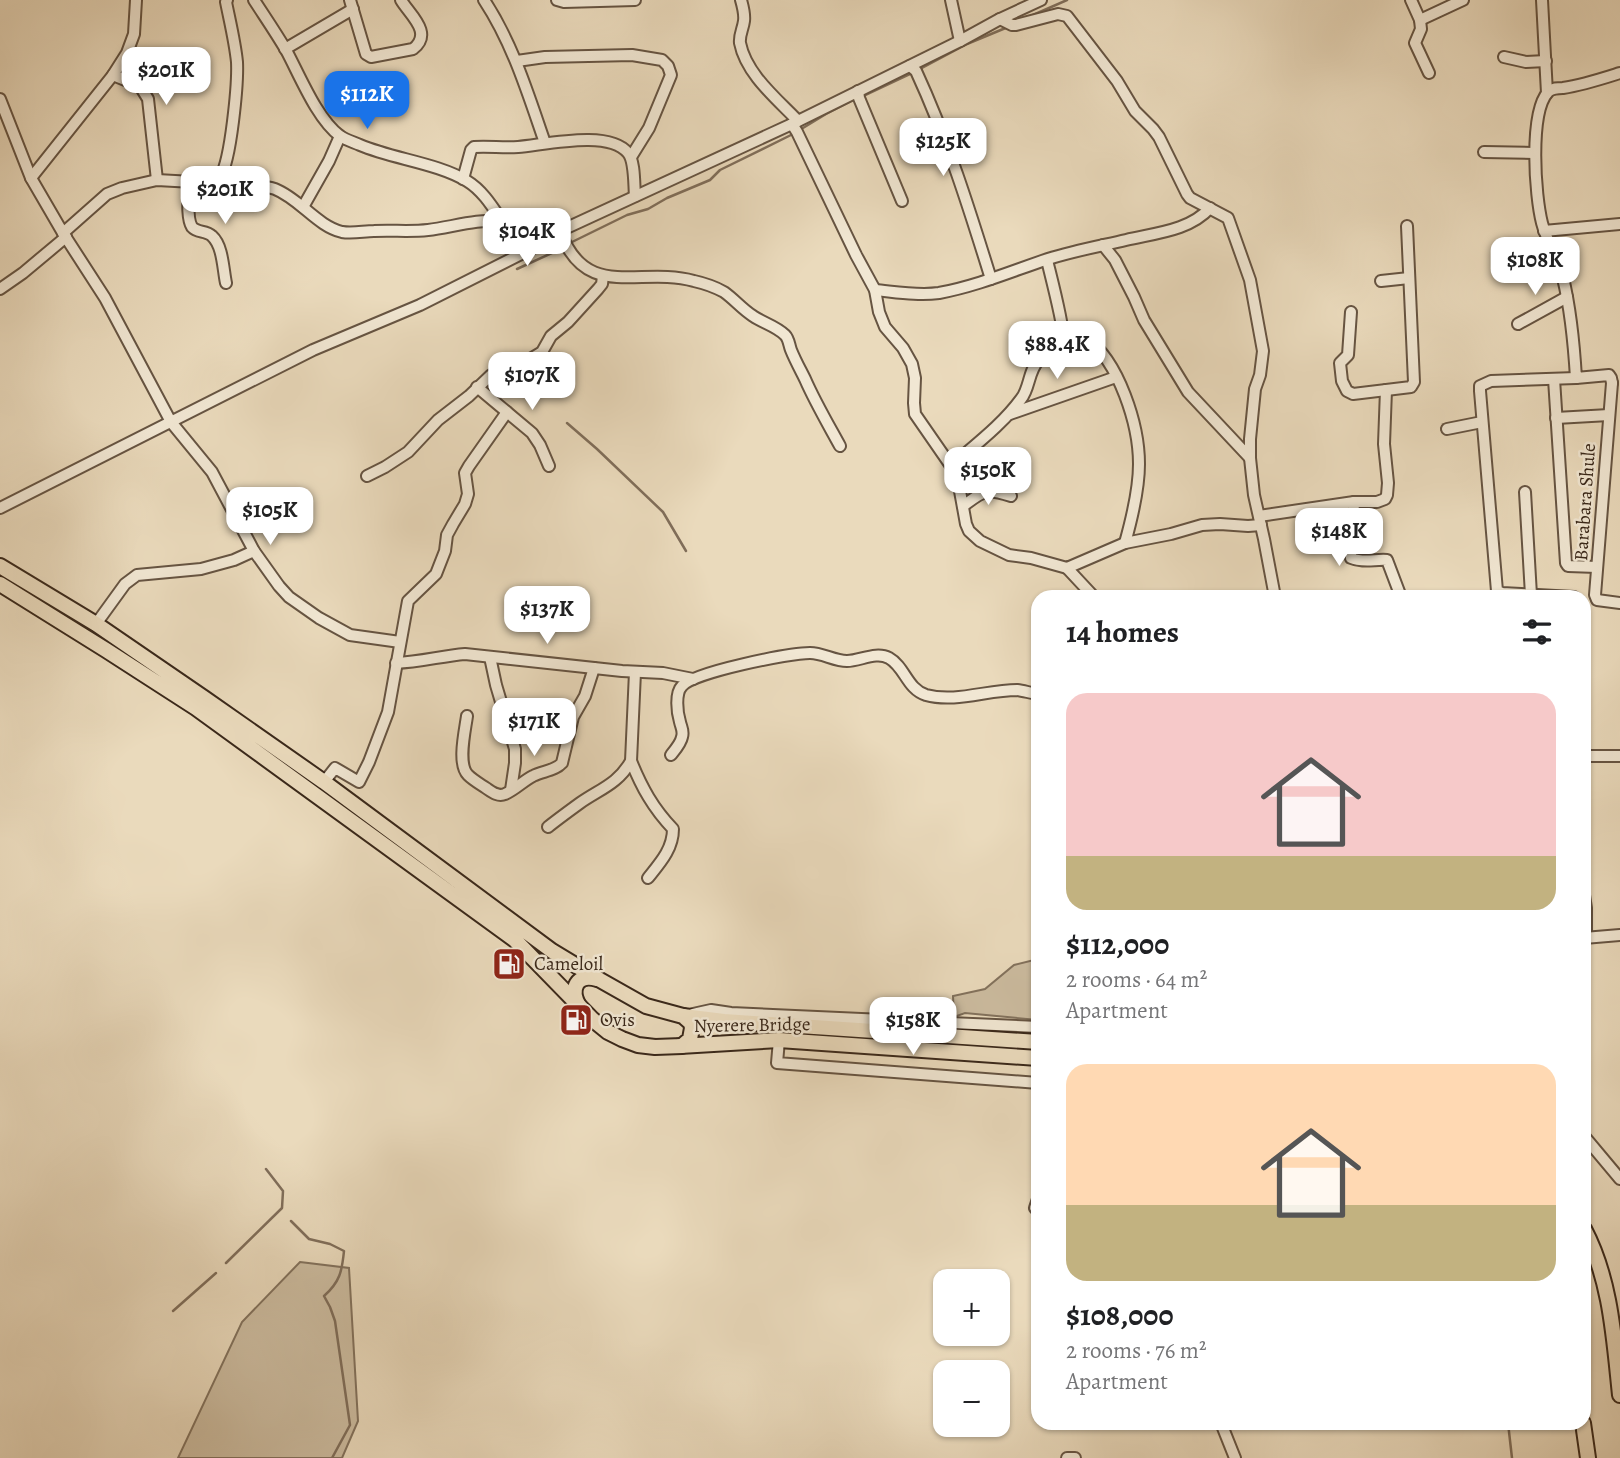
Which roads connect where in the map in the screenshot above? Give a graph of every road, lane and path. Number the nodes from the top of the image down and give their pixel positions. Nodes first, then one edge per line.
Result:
1 (136, 0) edge
2 (227, 0) edge
3 (254, 0) edge
4 (401, 0) edge
5 (484, 0) edge
6 (557, 0) edge
7 (635, 0) edge
8 (741, 0) edge
9 (951, 0) edge
10 (1041, 0) edge
11 (1411, 0) edge
12 (1463, 0) edge
13 (1542, 0) edge
14 (351, 4) edge
15 (1000, 19) junction
16 (1420, 20) junction
17 (960, 41) junction
18 (285, 49) junction
19 (1504, 57) dead end
20 (517, 61) junction
21 (1546, 61) junction
22 (910, 66) junction
23 (1429, 73) dead end
24 (1620, 73) edge
25 (113, 75) junction
26 (858, 91) junction
27 (1547, 93) junction
28 (0, 99) edge
29 (795, 122) junction
30 (340, 136) junction
31 (545, 143) junction
32 (1484, 152) dead end
33 (1534, 153) junction
34 (631, 156) junction
35 (31, 178) junction
36 (219, 179) junction
37 (463, 179) junction
38 (157, 180) junction
39 (189, 182) junction
40 (635, 196) junction
41 (902, 201) dead end
42 (303, 207) junction
43 (1210, 208) junction
44 (502, 221) junction
45 (1620, 225) edge
46 (1407, 226) dead end
47 (560, 231) junction
48 (1544, 231) junction
49 (64, 235) junction
50 (1102, 245) junction
51 (531, 248) junction
52 (1047, 260) junction
53 (603, 276) junction
54 (1409, 278) junction
55 (991, 279) junction
56 (1381, 281) dead end
57 (226, 283) dead end
58 (0, 289) edge
59 (875, 290) junction
60 (1567, 297) junction
61 (1350, 312) dead end
62 (1518, 324) dead end
63 (1062, 326) junction
64 (1116, 377) junction
65 (1576, 378) junction
66 (1553, 379) junction
67 (1616, 379) edge
68 (477, 387) junction
69 (1387, 390) junction
70 (507, 412) junction
71 (1007, 415) junction
72 (1609, 415) junction
73 (1556, 418) junction
74 (171, 422) junction
75 (1482, 422) junction
76 (1447, 429) dead end
77 (840, 446) dead end
78 (1250, 458) junction
79 (549, 466) dead end
80 (951, 466) junction
81 (368, 476) dead end
82 (1525, 492) dead end
83 (1012, 496) dead end
84 (1354, 502) junction
85 (963, 506) junction
86 (0, 508) edge
87 (1260, 521) junction
88 (1125, 543) junction
89 (254, 551) junction
90 (0, 566) edge
91 (1597, 566) junction
92 (1067, 568) junction
93 (0, 584) edge
94 (1087, 590) edge
95 (1274, 590) edge
96 (1398, 590) edge
97 (1497, 590) edge
98 (1531, 590) edge
99 (1591, 590) edge
100 (1591, 598) edge
101 (1620, 603) edge
102 (96, 624) junction
103 (400, 642) junction
104 (490, 657) junction
105 (396, 663) junction
106 (594, 667) junction
107 (635, 672) junction
108 (693, 679) junction
109 (1031, 692) edge
110 (467, 716) dead end
111 (671, 755) dead end
112 (1591, 756) edge
113 (1620, 756) edge
114 (631, 761) junction
115 (324, 782) junction
116 (511, 790) junction
117 (548, 827) dead end
118 (648, 877) dead end
119 (1620, 935) edge
120 (1591, 937) edge
121 (600, 980) junction
122 (580, 1007) junction
123 (683, 1016) junction
124 (1031, 1027) edge
125 (779, 1040) junction
126 (1031, 1042) edge
127 (677, 1047) junction
128 (1031, 1058) edge
129 (1031, 1082) edge
130 (1591, 1144) edge
131 (1620, 1179) edge
132 (1591, 1244) edge
133 (1620, 1395) edge
134 (1224, 1430) edge
135 (1584, 1430) edge
136 (1067, 1458) edge
137 (1074, 1458) edge
138 (1236, 1458) edge
139 (1588, 1458) edge

1 - 25 street
2 - 36 street
3 - 18 street
4 - 14 street
5 - 20 street
6 - 7 street
8 - 29 street
9 - 17 street
10 - 15 street
11 - 16 street
12 - 16 street
13 - 21 street
14 - 18 street
15 - 17 street
15 - 43 street
16 - 23 street
17 - 22 street
18 - 30 street
19 - 21 street
20 - 31 street
20 - 34 street
21 - 27 street
22 - 26 street
22 - 55 street
24 - 27 street
25 - 35 street
25 - 38 street
26 - 29 street
26 - 41 street
27 - 33 street
28 - 35 street
29 - 40 street
29 - 59 street
30 - 37 street
30 - 42 street
31 - 34 street
31 - 37 street
32 - 33 street
33 - 48 street
34 - 40 street
35 - 49 street
36 - 39 street
36 - 42 street
37 - 44 street
38 - 39 street
38 - 49 street
39 - 57 street
40 - 47 street
42 - 44 street
43 - 50 street
43 - 78 street
44 - 51 street
45 - 48 street
46 - 54 street
47 - 51 street
47 - 53 street
48 - 60 street
49 - 58 street
49 - 74 street
50 - 52 street
50 - 78 street
51 - 74 street
52 - 55 street
52 - 63 street
53 - 68 street
53 - 77 street
54 - 56 street
54 - 69 street
55 - 59 street
59 - 80 street
60 - 62 street
60 - 65 street
61 - 69 street
63 - 64 street
63 - 71 street
64 - 71 street
64 - 88 street
65 - 66 street
65 - 67 street
66 - 73 street
66 - 75 street
67 - 72 street, Barabara Shule
68 - 70 street
68 - 81 street
69 - 84 street
70 - 79 street
70 - 103 street
71 - 80 street
72 - 73 street
72 - 91 street, Barabara Shule
73 - 91 street
74 - 86 street
74 - 89 street
75 - 76 street
75 - 97 street
78 - 87 street
80 - 85 street
82 - 98 street
83 - 85 street
84 - 87 street
84 - 96 street
85 - 92 street
87 - 88 street
87 - 95 street
88 - 92 street
89 - 102 street
89 - 103 street
90 - 102 main road, Nyerere Bridge
91 - 99 street, Barabara Shule
92 - 94 street
93 - 122 main road, Nyerere Bridge
100 - 101 street, Barabara Shule
102 - 115 main road, Nyerere Bridge
103 - 105 street
104 - 105 street
104 - 106 street
104 - 116 street
105 - 115 street
106 - 107 street
106 - 116 street
107 - 108 street
107 - 114 street
108 - 109 street
108 - 111 street
110 - 116 street
112 - 113 street
114 - 117 street
114 - 118 street
115 - 121 main road, Nyerere Bridge
119 - 120 street
121 - 122 main road
121 - 123 main road, Nyerere Bridge
122 - 127 main road, Nyerere Bridge
123 - 124 street
123 - 126 main road, Nyerere Bridge
123 - 127 main road
125 - 127 main road, Nyerere Bridge
125 - 128 main road, Nyerere Bridge
125 - 129 street
130 - 131 street
132 - 133 main road
134 - 138 street
135 - 139 main road
136 - 137 street

